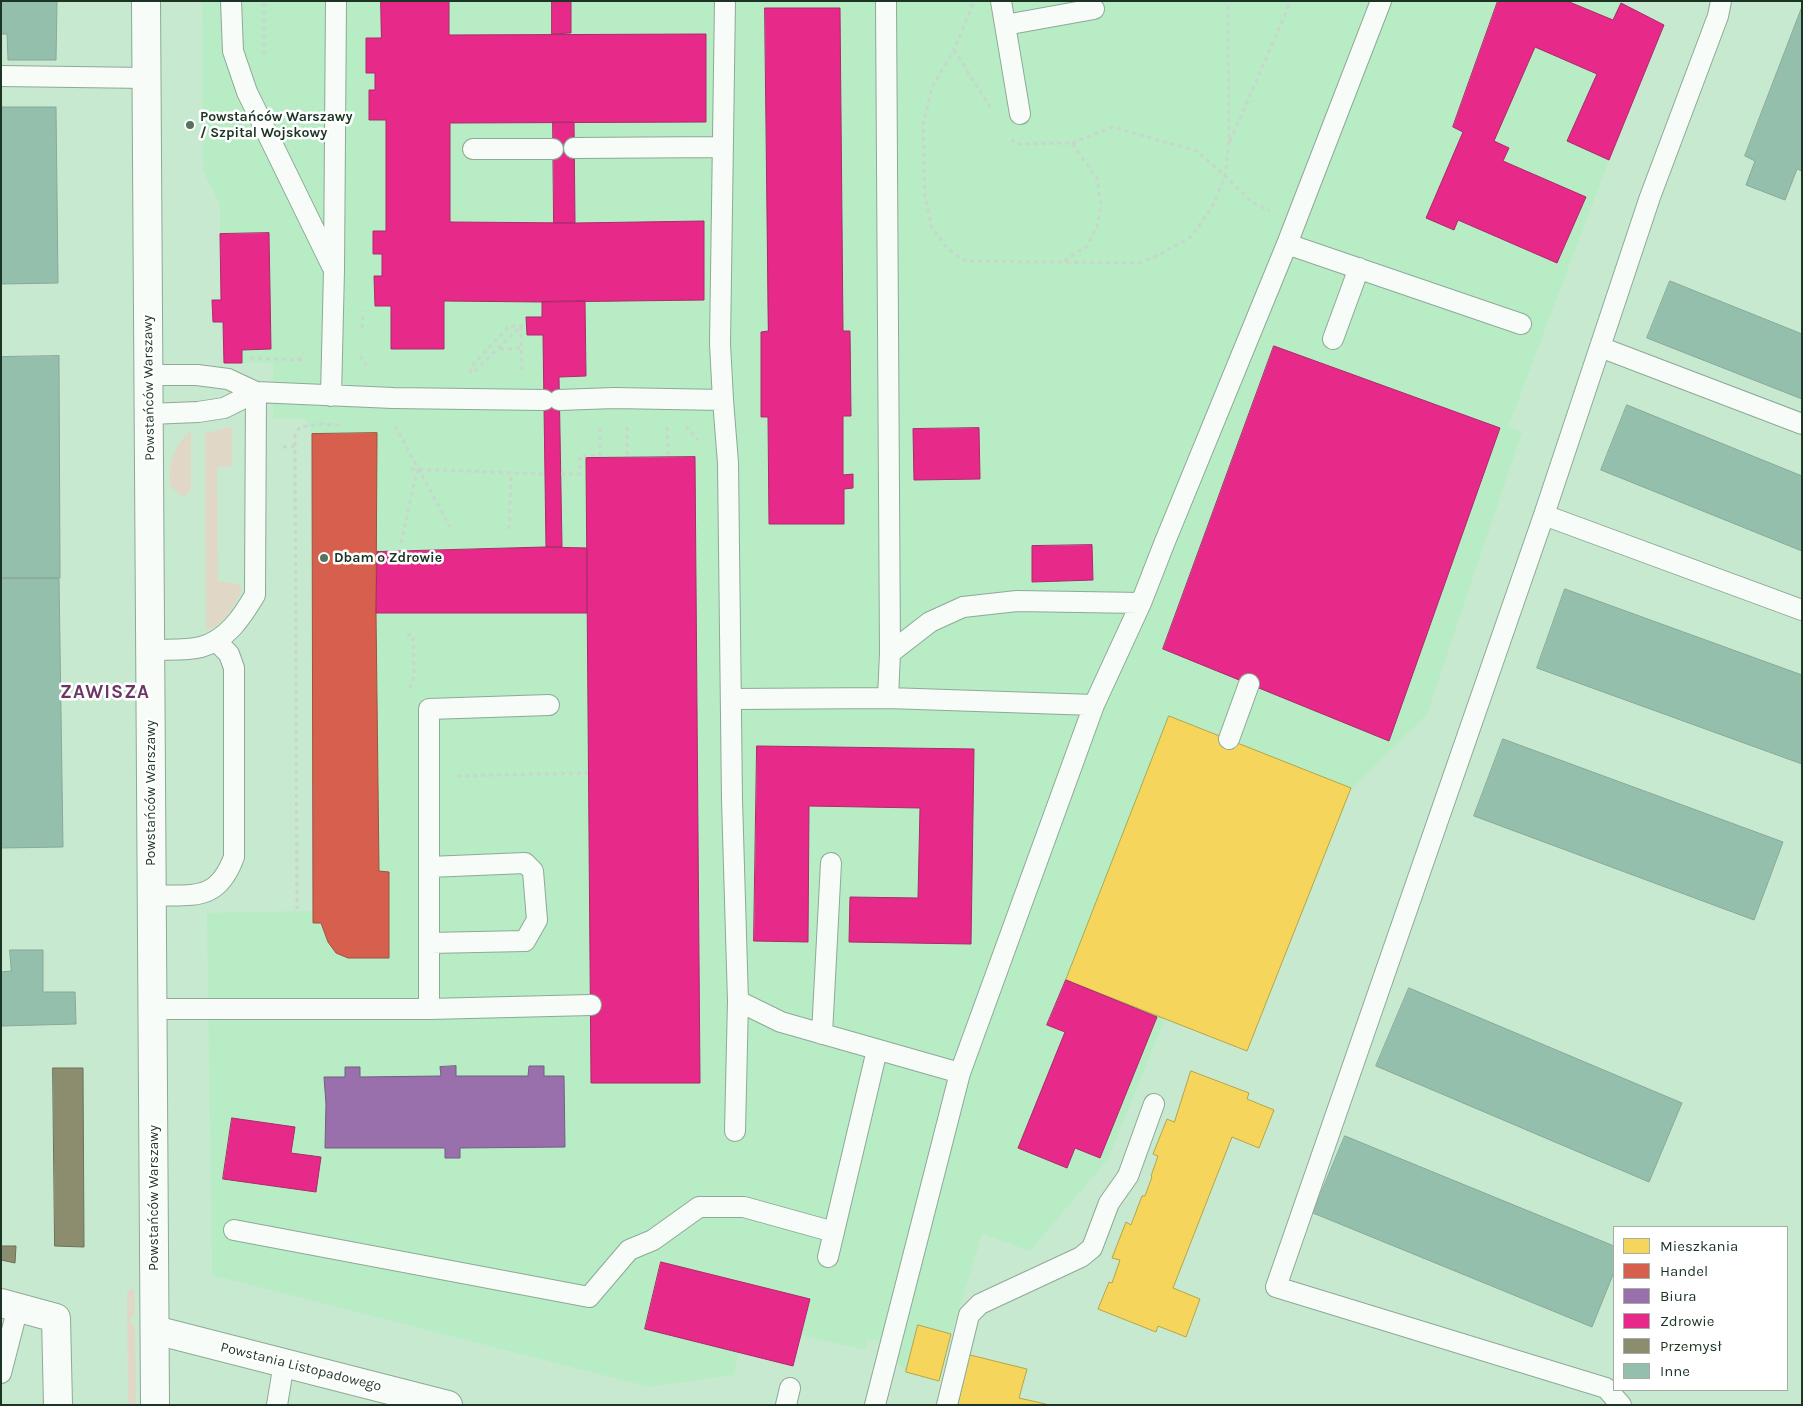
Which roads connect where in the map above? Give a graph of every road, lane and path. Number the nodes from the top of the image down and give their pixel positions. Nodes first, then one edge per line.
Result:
1 (146, 1) edge
2 (231, 1) edge
3 (336, 1) edge
4 (725, 1) edge
5 (886, 1) edge
6 (974, 1) edge
7 (1001, 1) edge
8 (1228, 1) edge
9 (1291, 1) edge
10 (1382, 1) edge
11 (264, 3) dead end
12 (1718, 6) edge
13 (1094, 9) dead end
14 (1005, 25) junction
15 (954, 50) junction
16 (266, 62) dead end
17 (1, 76) edge
18 (147, 78) junction
19 (994, 113) dead end
20 (1020, 114) dead end
21 (1009, 136) dead end
22 (1072, 143) junction
23 (1229, 144) junction
24 (722, 146) junction
25 (574, 148) dead end
26 (473, 149) dead end
27 (553, 149) dead end
28 (1225, 176) junction
29 (1295, 223) junction
30 (1287, 244) junction
31 (1062, 262) junction
32 (1359, 268) junction
33 (334, 270) junction
34 (1521, 324) dead end
35 (521, 326) junction
36 (527, 326) dead end
37 (1333, 339) dead end
38 (1600, 347) junction
39 (522, 348) junction
40 (499, 349) junction
41 (358, 351) dead end
42 (242, 358) dead end
43 (303, 360) dead end
44 (361, 365) dead end
45 (366, 365) junction
46 (371, 370) dead end
47 (470, 374) junction
48 (148, 375) junction
49 (467, 378) dead end
50 (522, 380) dead end
51 (256, 392) junction
52 (331, 396) junction
53 (723, 400) junction
54 (149, 414) junction
55 (667, 418) dead end
56 (679, 421) dead end
57 (394, 423) dead end
58 (1802, 424) edge
59 (346, 425) dead end
60 (635, 426) dead end
61 (618, 427) dead end
62 (627, 427) junction
63 (592, 428) dead end
64 (600, 428) junction
65 (609, 428) dead end
66 (699, 442) dead end
67 (295, 446) junction
68 (277, 447) dead end
69 (627, 455) dead end
70 (668, 455) dead end
71 (411, 469) dead end
72 (418, 470) junction
73 (511, 473) junction
74 (545, 474) dead end
75 (561, 474) dead end
76 (1544, 515) junction
77 (450, 528) dead end
78 (509, 529) dead end
79 (401, 543) dead end
80 (1141, 603) junction
81 (1802, 610) edge
82 (407, 635) dead end
83 (216, 641) junction
84 (150, 650) junction
85 (890, 653) junction
86 (1249, 684) dead end
87 (408, 692) dead end
88 (888, 698) junction
89 (732, 699) junction
90 (549, 705) dead end
91 (1094, 705) junction
92 (1229, 739) dead end
93 (588, 773) dead end
94 (453, 776) dead end
95 (831, 862) dead end
96 (429, 867) junction
97 (152, 896) junction
98 (297, 909) dead end
99 (429, 943) junction
100 (738, 1001) junction
101 (590, 1005) dead end
102 (153, 1009) junction
103 (429, 1009) junction
104 (822, 1034) junction
105 (877, 1050) junction
106 (960, 1074) junction
107 (1154, 1104) dead end
108 (735, 1131) dead end
109 (234, 1230) dead end
110 (834, 1232) junction
111 (828, 1257) dead end
112 (10, 1305) edge
113 (154, 1330) junction
114 (284, 1363) junction
115 (1, 1373) edge
116 (58, 1405) edge
117 (155, 1405) edge
118 (277, 1405) edge
119 (448, 1405) edge
120 (875, 1405) edge
121 (947, 1405) edge
122 (1621, 1405) edge

1 - 18 street, Powstańców Warszawy
2 - 33 lane
3 - 33 lane
4 - 24 lane
5 - 85 lane
6 - 15 path
7 - 14 lane
8 - 23 path
9 - 23 path
10 - 29 lane
11 - 16 path
12 - 38 lane
13 - 14 lane
14 - 20 lane
15 - 19 path
15 - 31 path
17 - 18 lane
18 - 48 street, Powstańców Warszawy
21 - 22 path
22 - 28 path
22 - 31 path
23 - 28 path
24 - 25 lane
24 - 53 lane
26 - 27 lane
28 - 29 path
28 - 31 path
29 - 30 lane
30 - 32 lane
30 - 80 lane
32 - 34 lane
32 - 37 lane
33 - 52 lane
35 - 36 path
35 - 39 path
35 - 40 path
35 - 47 path
38 - 58 lane
38 - 76 lane
39 - 40 path
39 - 50 path
40 - 47 path
41 - 45 path
42 - 43 path
44 - 45 path
45 - 46 path
47 - 49 path
48 - 51 lane
48 - 54 street, Powstańców Warszawy
51 - 52 lane
51 - 54 lane
51 - 83 lane
52 - 53 lane
53 - 89 lane
54 - 84 street, Powstańców Warszawy
55 - 70 path
56 - 66 path
57 - 72 path
59 - 67 path
60 - 62 path
61 - 62 path
62 - 69 path
63 - 64 path
64 - 65 path
64 - 75 path
67 - 68 path
67 - 98 path
71 - 72 path
72 - 73 path
72 - 77 path
72 - 79 path
73 - 74 path
73 - 78 path
76 - 81 lane
76 - 122 lane
80 - 85 lane
80 - 91 lane
82 - 87 path
83 - 84 lane
83 - 97 lane
84 - 97 street, Powstańców Warszawy
85 - 88 lane
86 - 92 lane
88 - 89 lane
88 - 91 lane
89 - 100 lane
90 - 96 lane
91 - 106 lane
93 - 94 path
95 - 104 lane
96 - 99 lane
96 - 99 lane
97 - 102 street, Powstańców Warszawy
99 - 103 lane
100 - 104 lane
100 - 108 lane
101 - 103 lane
102 - 103 lane
102 - 113 street, Powstańców Warszawy
104 - 105 lane
105 - 106 lane
105 - 110 lane
106 - 120 lane
107 - 121 lane
109 - 110 lane
110 - 111 lane
112 - 115 lane
112 - 116 street
113 - 114 street, Powstania Listopadowego
113 - 117 street, Powstańców Warszawy
114 - 118 lane
114 - 119 street, Powstania Listopadowego

